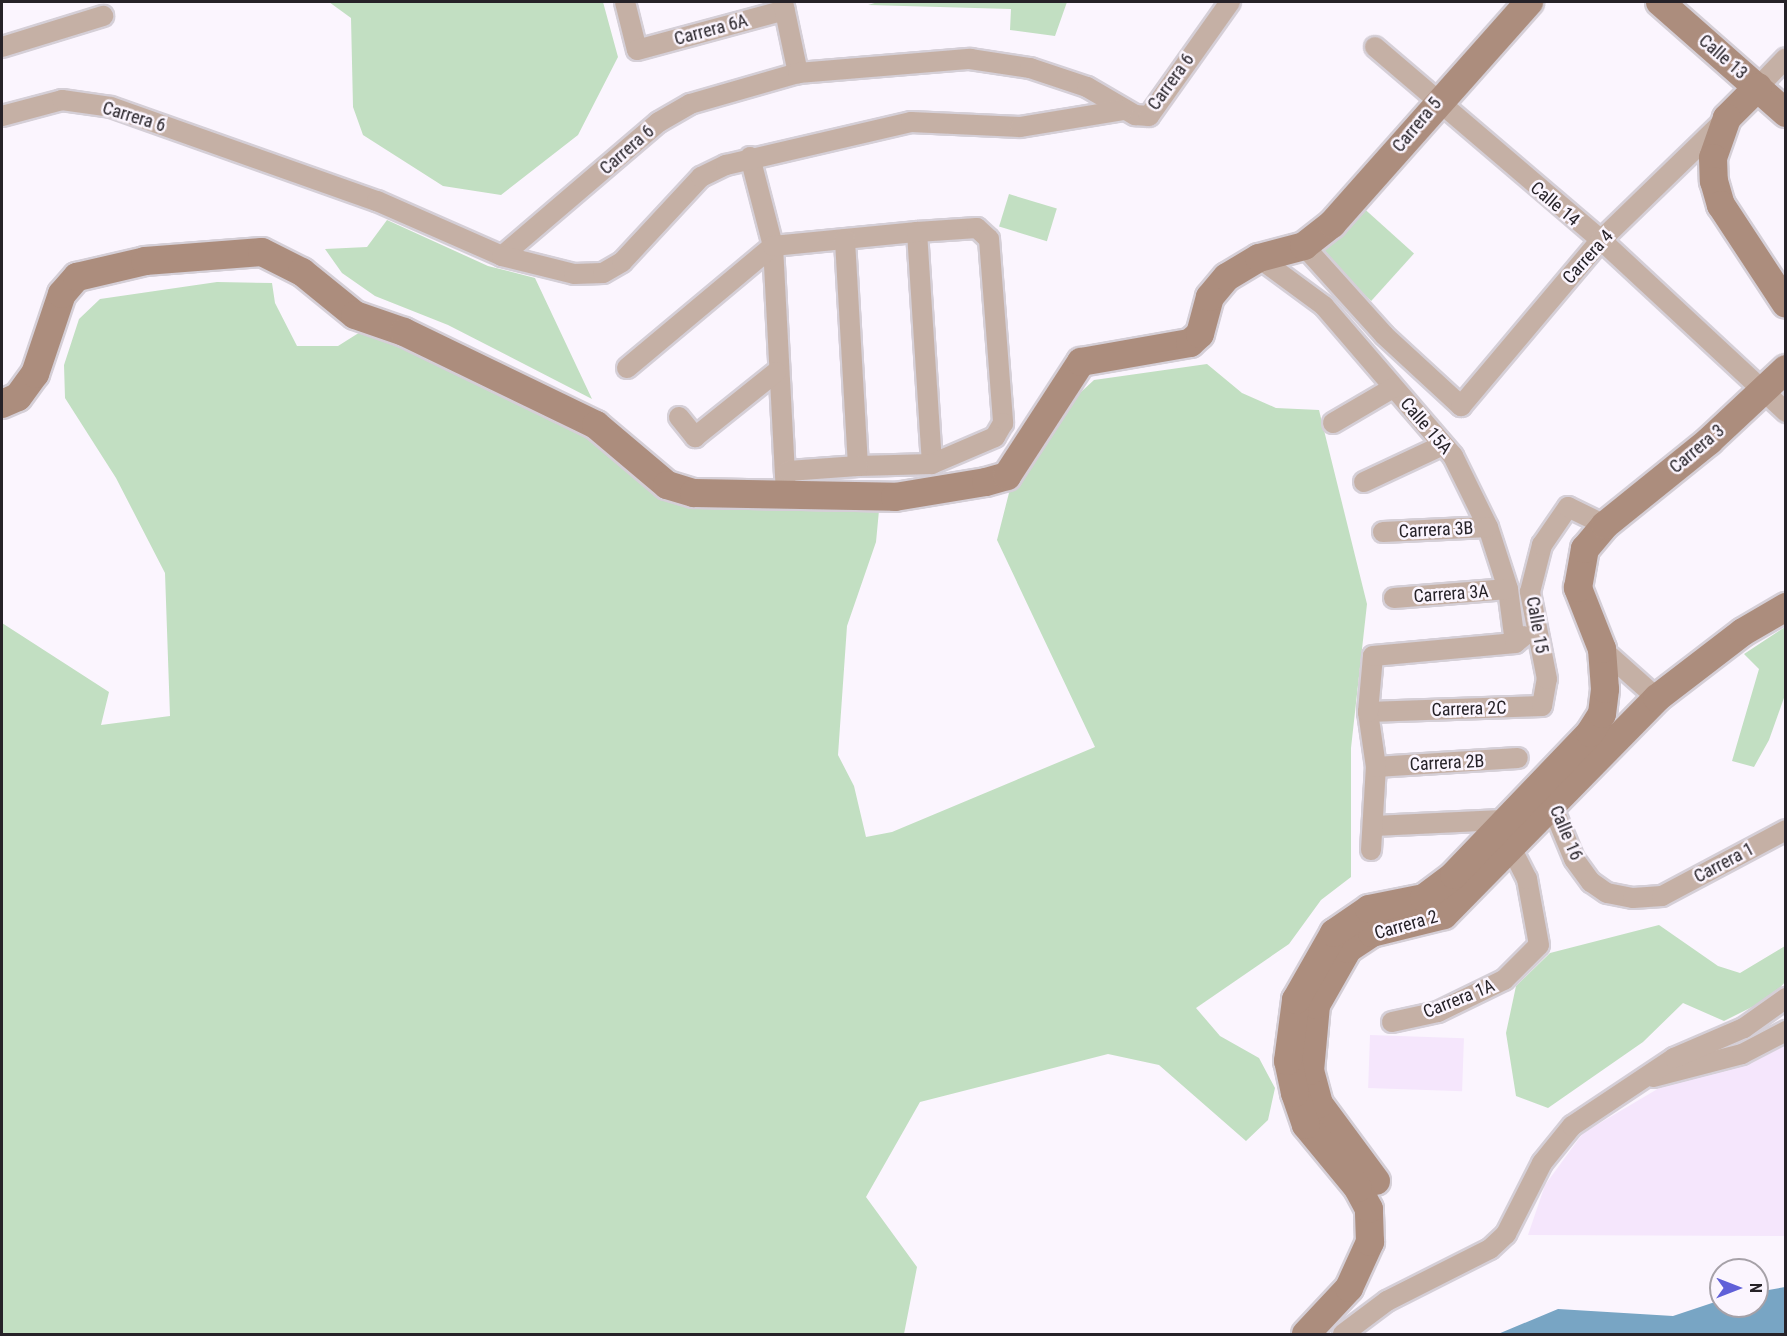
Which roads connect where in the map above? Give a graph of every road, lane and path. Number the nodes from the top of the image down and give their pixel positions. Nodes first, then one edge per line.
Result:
1 (625, 2) edge
2 (1230, 2) edge
3 (1529, 2) edge
4 (1660, 2) edge
5 (784, 6) edge
6 (103, 16) dead end
7 (2, 47) edge
8 (1375, 47) dead end
9 (1785, 58) edge
10 (798, 73) junction
11 (1758, 87) junction
12 (1437, 101) junction
13 (1124, 110) junction
14 (1785, 113) edge
15 (2, 116) edge
16 (1727, 118) junction
17 (750, 158) junction
18 (917, 232) junction
19 (845, 239) junction
20 (1601, 240) junction
21 (773, 246) junction
22 (1304, 246) junction
23 (502, 256) junction
24 (1259, 258) junction
25 (1785, 304) edge
26 (627, 368) dead end
27 (1785, 369) edge
28 (776, 372) junction
29 (1393, 388) junction
30 (1764, 389) junction
31 (2, 404) edge
32 (1785, 412) edge
33 (679, 417) dead end
34 (1333, 423) dead end
35 (1441, 446) junction
36 (932, 464) junction
37 (858, 466) junction
38 (787, 482) junction
39 (1364, 482) dead end
40 (1605, 525) junction
41 (1488, 527) junction
42 (1383, 532) dead end
43 (1508, 589) junction
44 (1394, 598) dead end
45 (1785, 607) edge
46 (1535, 622) junction
47 (1515, 643) junction
48 (1602, 649) junction
49 (1548, 679) joint
50 (1657, 698) junction
51 (1368, 712) junction
52 (1518, 758) dead end
53 (1376, 767) junction
54 (1546, 793) junction
55 (1502, 820) junction
56 (1374, 826) junction
57 (1785, 830) edge
58 (1511, 848) junction
59 (1371, 850) dead end
60 (1662, 896) joint
61 (1785, 998) edge
62 (1392, 1022) dead end
63 (1785, 1031) edge
64 (1650, 1077) junction
65 (1306, 1335) edge
66 (1327, 1335) edge
67 (1343, 1335) edge

1 - 5 street, Carrera 6A
2 - 13 street, Carrera 6
3 - 12 street, Carrera 5
4 - 11 street, Calle 13
5 - 10 street
6 - 7 street
8 - 12 street, Calle 14
9 - 11 street, Carrera 4
10 - 13 street, Carrera 6
10 - 23 street, Carrera 6
11 - 14 street, Calle 13
11 - 16 street, Carrera 4
12 - 20 street, Calle 14
12 - 22 street, Carrera 5
13 - 17 street
15 - 23 street, Carrera 6
16 - 20 street, Carrera 4
16 - 25 street, Carrera 4
17 - 21 street
17 - 23 street
18 - 19 street
18 - 36 street
18 - 36 street
19 - 21 street
19 - 37 street
20 - 22 street, Carrera 4
20 - 30 street, Calle 14
21 - 26 street
21 - 28 street
22 - 24 street
24 - 29 street, Calle 15A
24 - 38 street
27 - 30 street, Carrera 3
28 - 33 street
28 - 38 street
29 - 34 street
29 - 35 street, Calle 15A
30 - 32 street, Calle 14
30 - 40 street, Carrera 3
31 - 38 street
35 - 39 street
35 - 41 street, Calle 15A
36 - 37 street
37 - 38 street
40 - 46 street, Calle 15
40 - 48 street
41 - 42 street, Carrera 3B
41 - 43 street, Calle 15A
43 - 44 street, Carrera 3A
43 - 47 street, Calle 15A
45 - 50 street, Carrera 2
46 - 47 street
46 - 49 street, Calle 15
47 - 51 street
48 - 50 street
48 - 54 street, Carrera 2
49 - 51 street, Carrera 2C
50 - 54 street, Carrera 2
51 - 53 street
52 - 53 street, Carrera 2B
53 - 56 street
54 - 55 street, Carrera 2
54 - 58 street, Carrera 2
54 - 60 street, Calle 16
55 - 56 street
55 - 65 street, Carrera 2
56 - 59 street
57 - 60 street, Carrera 1
58 - 62 street, Carrera 1A
58 - 66 street, Carrera 2
61 - 64 street
63 - 64 street
64 - 67 street

